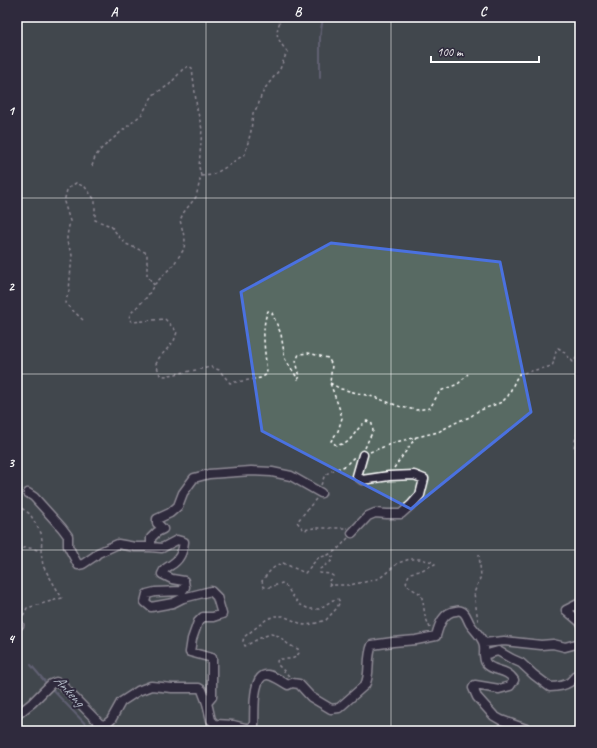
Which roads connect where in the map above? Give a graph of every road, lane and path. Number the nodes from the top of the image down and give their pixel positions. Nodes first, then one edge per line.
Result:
1 (282, 17) edge
2 (92, 166) dead end
3 (201, 176) junction
4 (154, 285) junction
5 (83, 320) dead end
6 (580, 353) edge
7 (468, 374) dead end
8 (330, 383) junction
9 (580, 421) edge
10 (416, 437) junction
11 (363, 455) junction
12 (580, 456) edge
13 (389, 476) junction
14 (28, 493) dead end
15 (321, 493) junction
16 (17, 505) edge
17 (352, 533) junction
18 (151, 547) junction
19 (17, 550) edge
20 (41, 551) junction
21 (479, 554) dead end
22 (328, 555) junction
23 (580, 603) edge
24 (478, 622) dead end
25 (580, 622) edge
26 (18, 624) edge
27 (436, 636) junction
28 (484, 643) junction
29 (580, 643) edge
30 (484, 655) junction
31 (580, 672) edge
32 (292, 683) junction
33 (207, 703) junction
34 (17, 715) edge
35 (528, 731) edge

1 - 3 path
2 - 3 path
3 - 4 path
4 - 5 path
4 - 8 path
6 - 10 path
7 - 8 path
8 - 11 path
9 - 12 path
10 - 11 path
10 - 13 path
11 - 13 street
11 - 15 path
13 - 17 street
14 - 18 street
15 - 17 path
15 - 18 street
16 - 20 path
17 - 22 path
18 - 33 street
19 - 20 path
20 - 26 path
21 - 24 path
22 - 27 path
22 - 32 path
23 - 25 street
27 - 28 street
27 - 32 street
28 - 29 street
28 - 30 street
30 - 31 street
30 - 35 street
32 - 33 street
33 - 34 street

